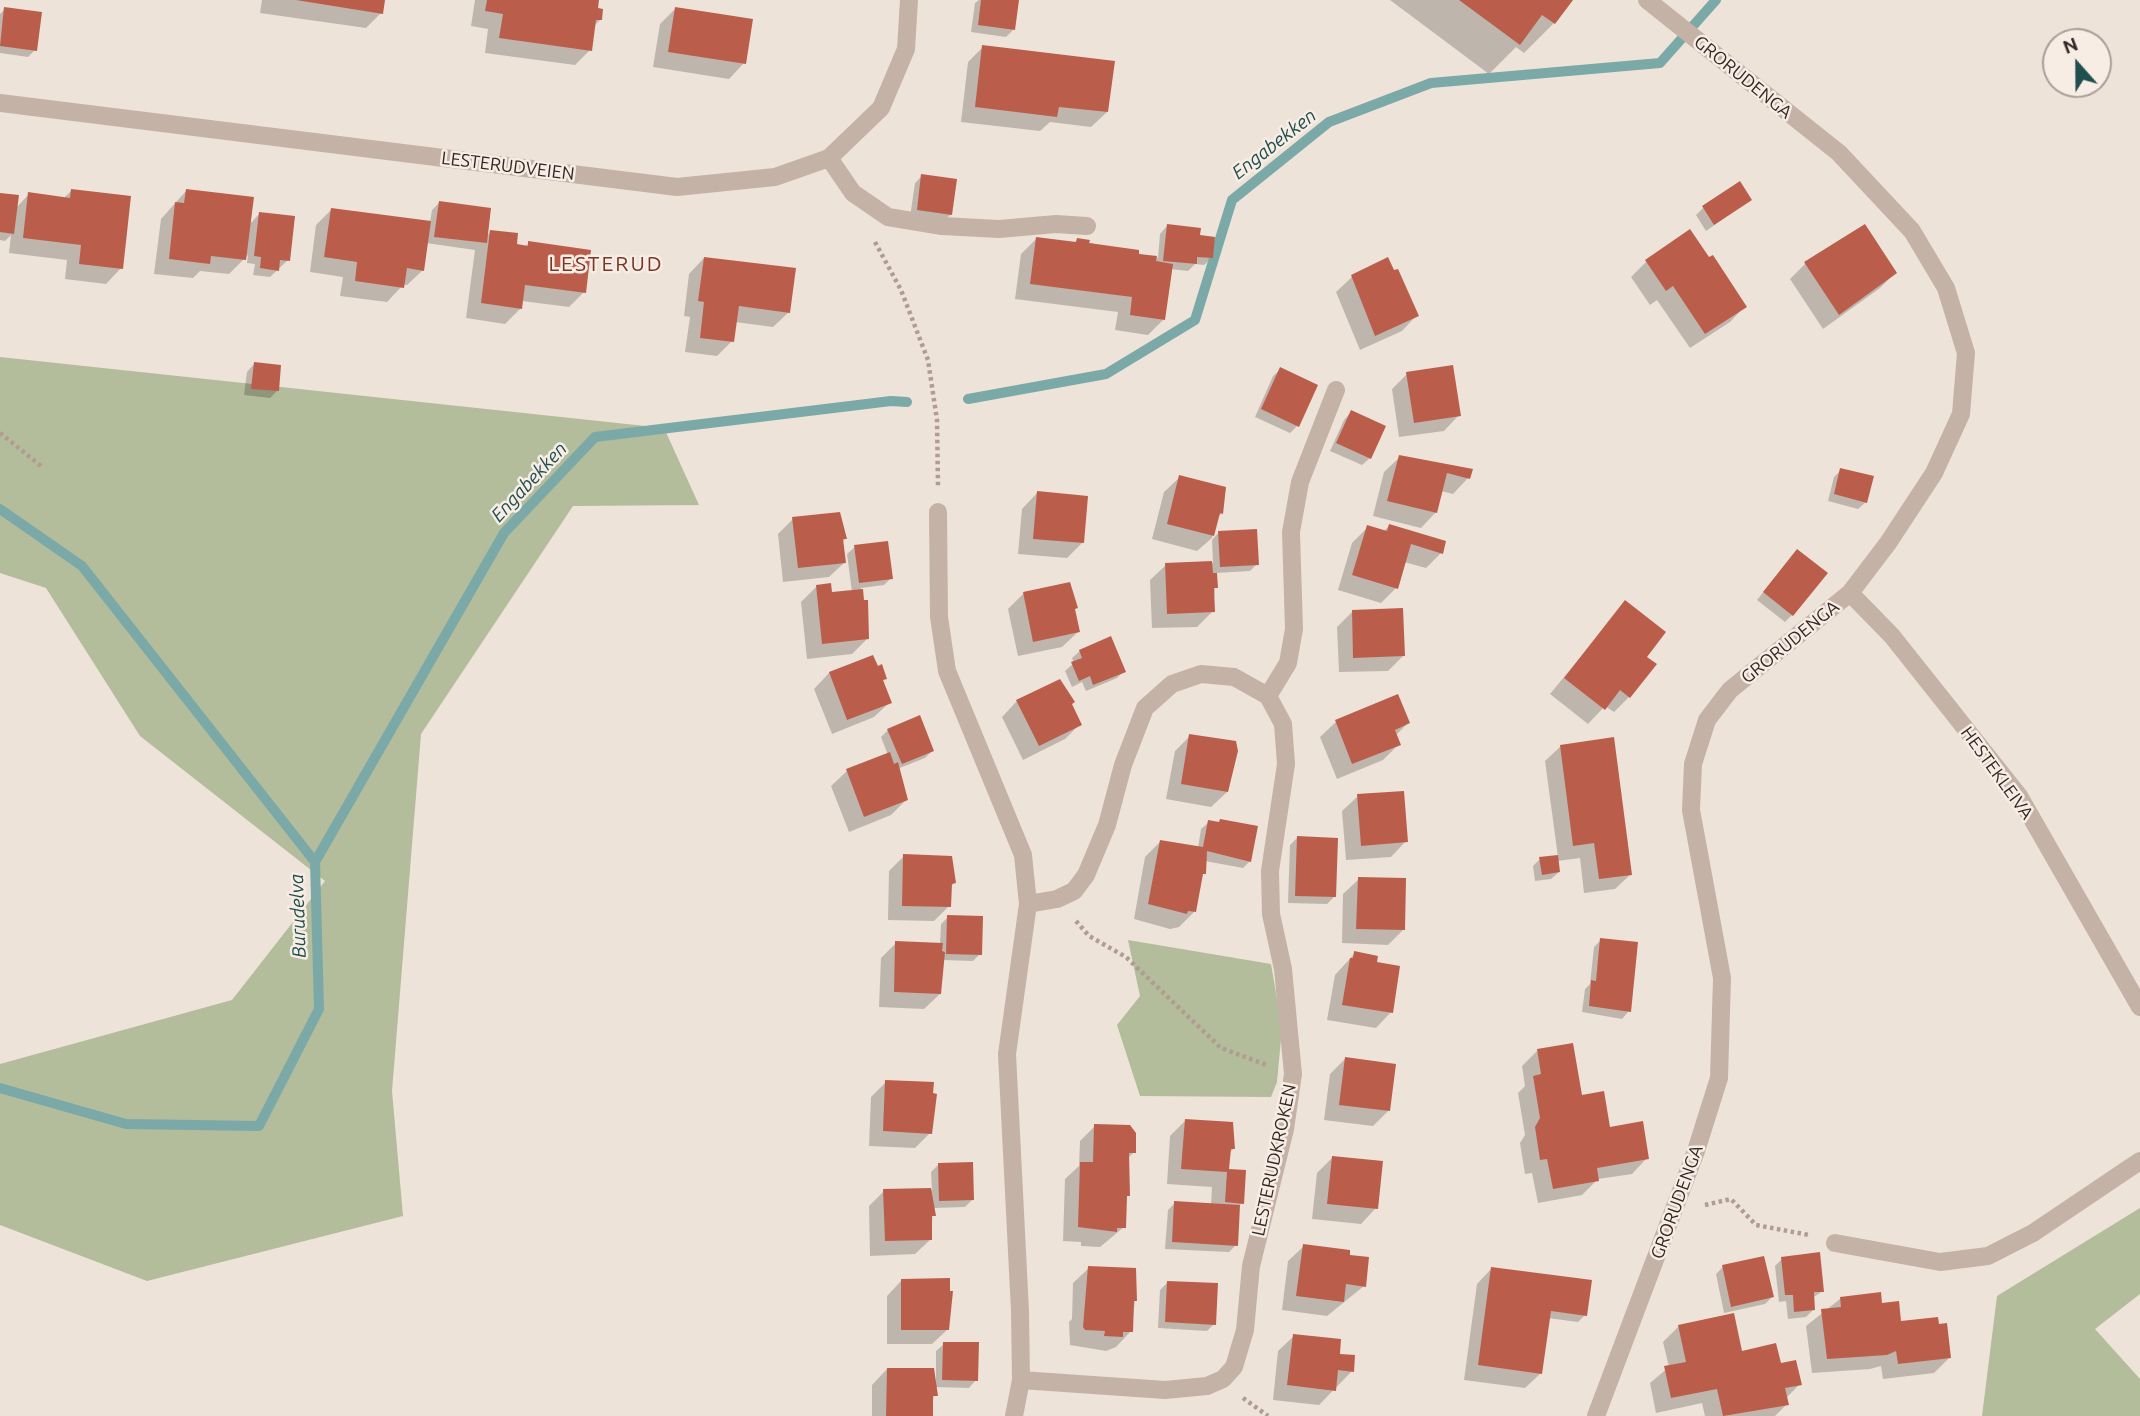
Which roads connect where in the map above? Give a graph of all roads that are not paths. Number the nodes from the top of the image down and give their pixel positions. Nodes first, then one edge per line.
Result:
1 (909, 0) edge
2 (1647, 0) edge
3 (0, 103) edge
4 (829, 158) junction
5 (1087, 226) dead end
6 (1336, 390) dead end
7 (938, 512) road end
8 (1850, 593) junction
9 (1268, 696) junction
10 (1028, 904) junction
11 (2140, 1007) edge
12 (2140, 1161) edge
13 (1835, 1243) road end
14 (1021, 1380) junction
15 (1014, 1416) edge
16 (1596, 1416) edge

1 - 4 street, LESTERUDVEIEN
2 - 8 street, GRORUDENGA
3 - 4 street, LESTERUDVEIEN
4 - 5 street
6 - 9 street
7 - 10 street
8 - 11 street, HESTEKLEIVA
8 - 16 street, GRORUDENGA
9 - 10 street
9 - 14 street, LESTERUDKROKEN
10 - 14 street
12 - 13 street
14 - 15 street

